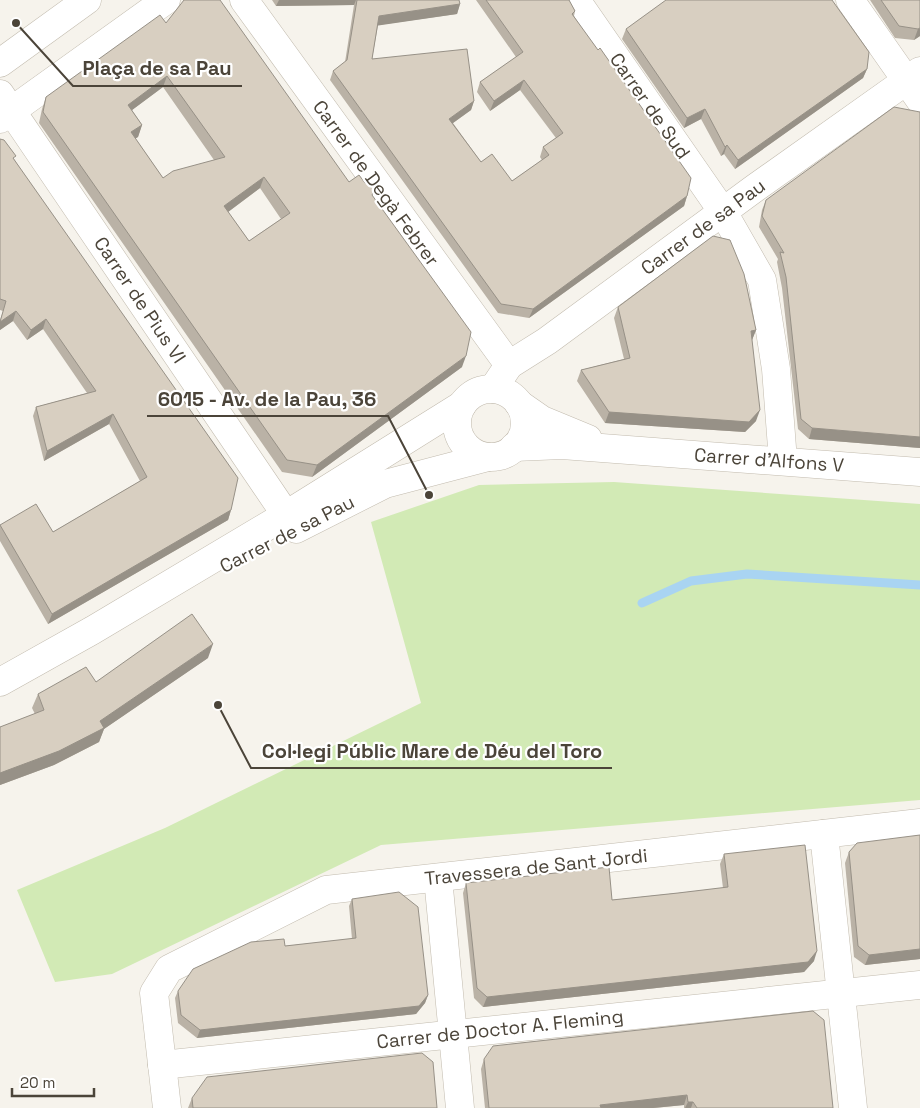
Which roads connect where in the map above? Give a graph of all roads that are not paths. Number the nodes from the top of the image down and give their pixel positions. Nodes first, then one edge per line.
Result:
1 (87, 0) edge
2 (166, 0) edge
3 (244, 0) edge
4 (576, 0) edge
5 (850, 0) edge
6 (0, 63) edge
7 (916, 84) edge
8 (4, 108) edge
9 (723, 212) junction
10 (509, 365) junction
11 (493, 389) junction
12 (519, 404) junction
13 (462, 405) junction
14 (514, 447) junction
15 (618, 449) junction
16 (488, 457) junction
17 (783, 461) junction
18 (920, 472) edge
19 (286, 514) junction
20 (94, 630) junction
21 (0, 682) edge
22 (920, 824) edge
23 (824, 834) junction
24 (438, 878) junction
25 (920, 985) edge
26 (839, 992) junction
27 (453, 1034) junction
28 (162, 1065) junction
29 (167, 1108) edge
30 (460, 1108) edge
31 (852, 1108) edge

1 - 6 street
2 - 8 street
3 - 10 street, Carrer de Degà Febrer
4 - 9 street, Carrer de Sud
5 - 7 street
7 - 9 street, Carrer de sa Pau
8 - 19 street, Carrer de Pius VI
9 - 10 street, Carrer de sa Pau
9 - 17 street, Carrer de Sud
10 - 11 street, Carrer de sa Pau
11 - 12 street
11 - 13 street
12 - 14 street
12 - 15 street, Carrer d'Alfons V
13 - 16 street
13 - 19 street, Carrer de sa Pau
14 - 15 street, Carrer d'Alfons V
14 - 16 street
15 - 17 street, Carrer d'Alfons V
16 - 20 street, Carrer de sa Pau
17 - 18 street, Carrer d'Alfons V
19 - 20 street, Carrer de sa Pau
20 - 21 street, Carrer de sa Pau
22 - 23 street, Travessera de Sant Jordi
23 - 24 street, Travessera de Sant Jordi
23 - 26 street
24 - 27 street
24 - 28 street, Travessera de Sant Jordi
25 - 26 street, Carrer de Doctor A. Fleming
26 - 27 street, Carrer de Doctor A. Fleming
26 - 31 street
27 - 28 street, Carrer de Doctor A. Fleming
27 - 30 street
28 - 29 street

